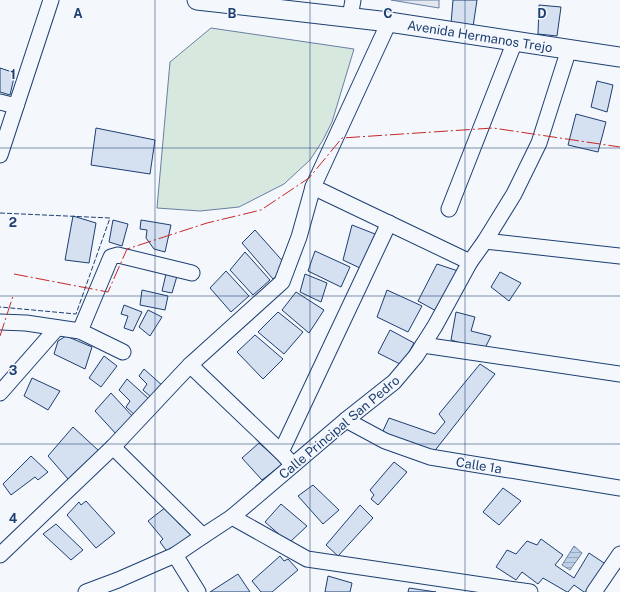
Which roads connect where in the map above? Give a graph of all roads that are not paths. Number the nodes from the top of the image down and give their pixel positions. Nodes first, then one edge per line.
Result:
1 (51, 0) edge
2 (197, 0) edge
3 (351, 9) edge
4 (389, 22) junction
5 (515, 41) junction
6 (569, 49) junction
7 (620, 57) edge
8 (0, 102) edge
9 (16, 106) junction
10 (0, 154) edge
11 (313, 187) junction
12 (448, 209) dead end
13 (389, 223) junction
14 (485, 241) junction
15 (620, 256) edge
16 (470, 262) junction
17 (192, 273) dead end
18 (0, 322) edge
19 (57, 328) junction
20 (80, 331) junction
21 (423, 345) junction
22 (123, 352) dead end
23 (190, 365) junction
24 (620, 374) edge
25 (0, 393) edge
26 (346, 420) junction
27 (113, 447) junction
28 (281, 452) junction
29 (293, 465) junction
30 (620, 488) edge
31 (232, 517) junction
32 (203, 536) junction
33 (620, 554) edge
34 (175, 555) junction
35 (0, 556) edge
36 (86, 592) edge
37 (198, 592) edge
38 (530, 592) edge
39 (594, 592) edge

1 - 9 street
2 - 3 main road, Avenida Hermanos Trejo
3 - 4 main road, Avenida Hermanos Trejo
4 - 5 main road, Avenida Hermanos Trejo
4 - 11 street
5 - 6 main road, Avenida Hermanos Trejo
5 - 12 street
6 - 7 main road, Avenida Hermanos Trejo
6 - 14 street, Calle Principal San Pedro
8 - 9 street
9 - 10 street
11 - 13 street
11 - 23 street
13 - 16 street
13 - 28 street
14 - 15 street
14 - 16 street, Calle Principal San Pedro
16 - 21 street, Calle Principal San Pedro
17 - 20 street
18 - 19 street
19 - 20 street
19 - 25 street
20 - 22 street
21 - 24 street
21 - 26 street, Calle Principal San Pedro
23 - 27 street
23 - 28 street
26 - 29 street, Calle Principal San Pedro
26 - 30 street, Calle 1a
27 - 32 street
27 - 35 street
28 - 29 street
29 - 31 street, Calle Principal San Pedro
31 - 32 street, Calle Principal San Pedro
31 - 38 street
32 - 34 street, Calle Principal San Pedro
33 - 39 street
34 - 36 street, Calle Principal San Pedro
34 - 37 street

